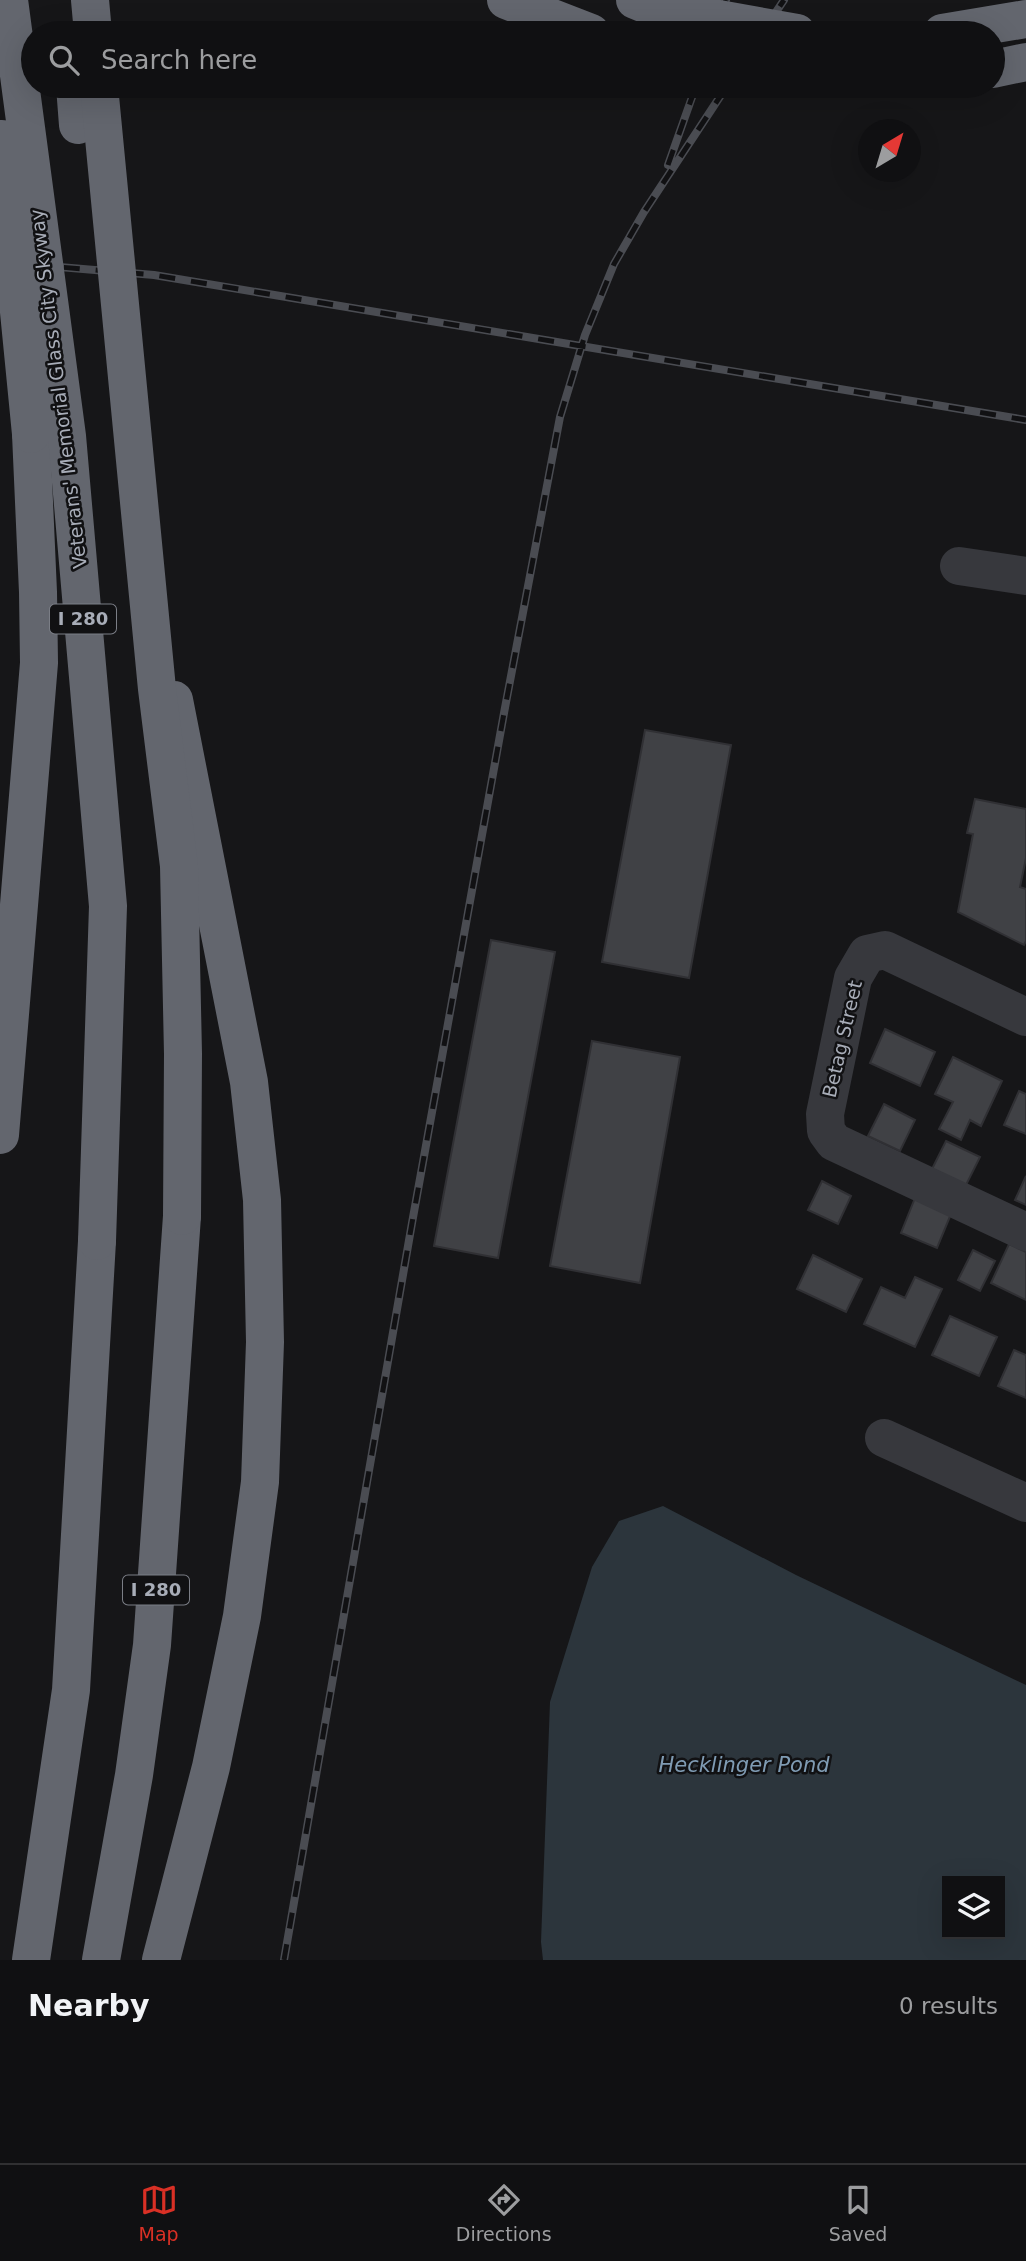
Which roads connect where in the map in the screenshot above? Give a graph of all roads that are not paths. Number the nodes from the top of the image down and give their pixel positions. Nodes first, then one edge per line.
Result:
1 (9, 0) edge
2 (68, 0) edge
3 (90, 0) edge
4 (506, 0) edge
5 (635, 0) edge
6 (1026, 19) edge
7 (70, 21) edge
8 (92, 21) edge
9 (561, 21) edge
10 (730, 21) edge
11 (1005, 22) edge
12 (1026, 62) edge
13 (1005, 66) edge
14 (21, 90) edge
15 (22, 98) edge
16 (76, 98) edge
17 (100, 98) edge
18 (1, 130) edge
19 (959, 566) dead end
20 (1026, 576) edge
21 (1026, 1017) edge
22 (0, 1135) edge
23 (1026, 1232) edge
24 (884, 1438) dead end
25 (1026, 1503) edge
26 (33, 1951) edge
27 (101, 1960) edge
28 (161, 1960) edge

1 - 14 highway, Veterans' Memorial Glass City Skyway / I 280, bridge
2 - 7 highway
3 - 8 highway
4 - 9 highway
5 - 10 highway, bridge
6 - 11 highway
12 - 13 highway
15 - 26 highway, Veterans' Memorial Glass City Skyway / I 280, bridge
16 - 28 highway
17 - 27 highway, I 280, bridge
18 - 22 highway, bridge
19 - 20 street
21 - 23 street, Betag Street
24 - 25 street

